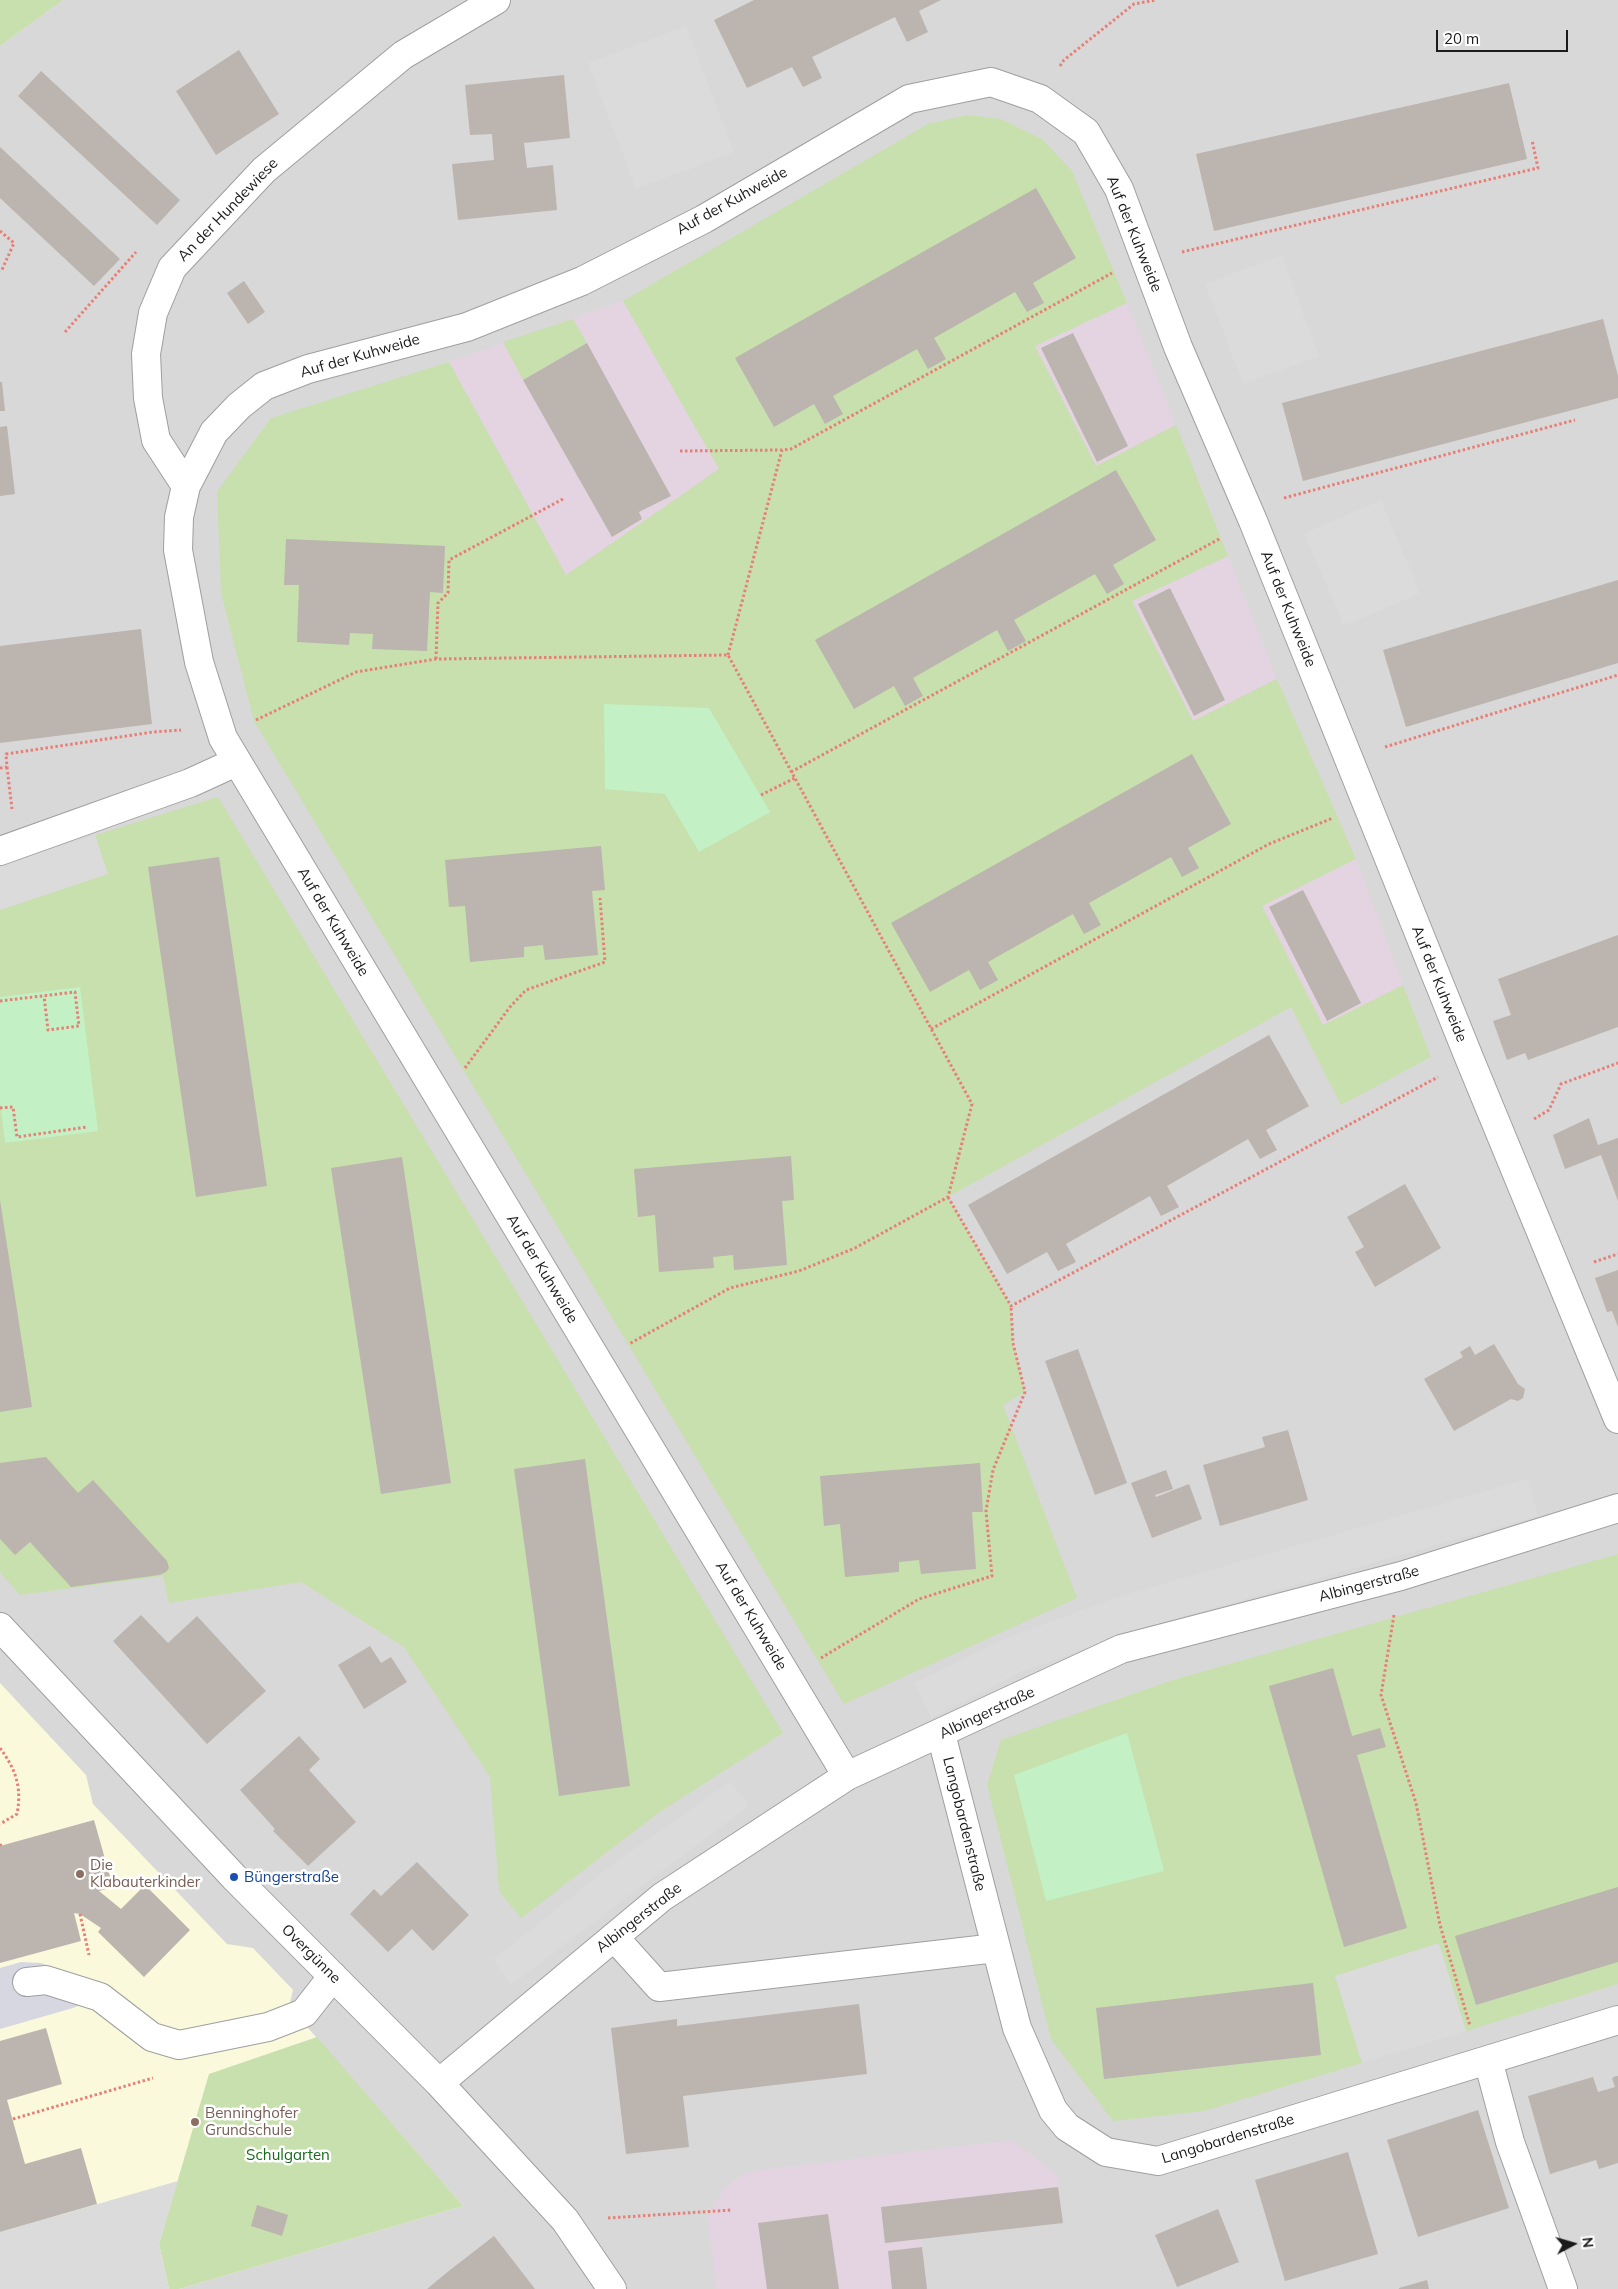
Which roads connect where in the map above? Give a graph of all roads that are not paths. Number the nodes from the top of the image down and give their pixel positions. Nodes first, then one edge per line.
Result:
1 (496, 0) edge
2 (186, 486) junction
3 (236, 762) junction
4 (0, 851) edge
5 (1618, 1419) edge
6 (1618, 1508) edge
7 (0, 1627) edge
8 (941, 1734) junction
9 (847, 1776) junction
10 (614, 1937) junction
11 (996, 1948) junction
12 (333, 1976) junction
13 (27, 1982) dead end
14 (1618, 2020) edge
15 (1484, 2061) junction
16 (439, 2083) junction
17 (612, 2289) edge
18 (1562, 2289) edge

1 - 2 street, An der Hundewiese
2 - 3 street, Auf der Kuhweide
2 - 5 street, Auf der Kuhweide
3 - 4 street
3 - 9 street, Auf der Kuhweide
6 - 8 street, Albingerstraße
7 - 12 street, Overgünne
8 - 9 street, Albingerstraße
8 - 11 street, Langobardenstraße
9 - 10 street, Albingerstraße
10 - 11 street
10 - 16 street, Albingerstraße
11 - 15 street, Langobardenstraße
12 - 13 street
12 - 16 street, Overgünne
14 - 15 street, Langobardenstraße
15 - 18 street
16 - 17 street, Overgünne

